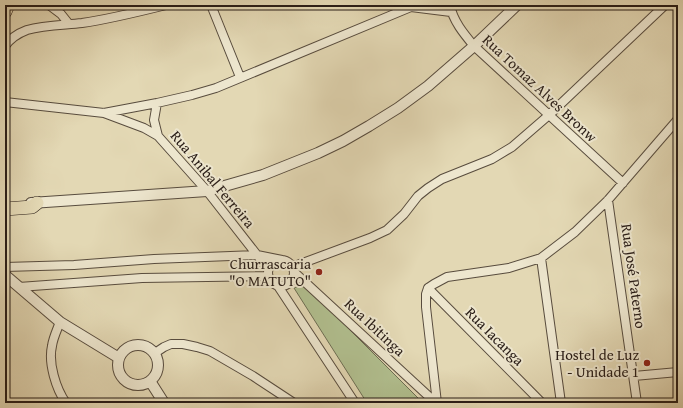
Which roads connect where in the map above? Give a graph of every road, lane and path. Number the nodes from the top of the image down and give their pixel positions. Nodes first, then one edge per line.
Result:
1 (8, 5) edge
2 (49, 5) edge
3 (166, 5) edge
4 (211, 5) edge
5 (517, 5) edge
6 (665, 5) edge
7 (412, 6) edge
8 (451, 8) edge
9 (5, 12) edge
10 (69, 24) junction
11 (5, 46) edge
12 (474, 46) junction
13 (240, 77) junction
14 (5, 102) edge
15 (157, 103) junction
16 (104, 113) junction
17 (549, 115) junction
18 (678, 119) edge
19 (158, 136) junction
20 (623, 183) junction
21 (207, 191) junction
22 (608, 200) junction
23 (37, 203) joint
24 (8, 204) edge
25 (257, 255) junction
26 (541, 258) junction
27 (282, 260) junction
28 (5, 267) edge
29 (293, 269) junction
30 (268, 272) junction
31 (5, 275) edge
32 (278, 286) junction
33 (5, 287) edge
34 (19, 287) junction
35 (428, 288) junction
36 (60, 322) junction
37 (155, 353) junction
38 (119, 358) junction
39 (678, 372) edge
40 (634, 376) junction
41 (150, 381) junction
42 (66, 403) edge
43 (164, 403) edge
44 (294, 403) edge
45 (355, 403) edge
46 (437, 403) edge
47 (542, 403) edge
48 (562, 403) edge
49 (638, 403) edge

1 - 9 main road
2 - 10 street
3 - 10 street
4 - 13 street
5 - 12 street
6 - 17 street
7 - 8 street
7 - 13 street
8 - 12 street, Rua Tomaz Alves Bronw
10 - 11 street
12 - 17 street, Rua Tomaz Alves Bronw
12 - 21 street
13 - 15 street
14 - 16 street
15 - 16 street
15 - 19 street
16 - 19 street, Rua Anibal Ferreira
17 - 20 street, Rua Tomaz Alves Bronw
17 - 29 street
18 - 20 street
19 - 21 street, Rua Anibal Ferreira
20 - 22 street
21 - 23 street
21 - 25 street, Rua Anibal Ferreira
22 - 26 street
22 - 40 street, Rua José Paterno
23 - 24 main road
25 - 27 street
25 - 28 street
25 - 30 street, Rua Anibal Ferreira
26 - 35 street
26 - 48 street
27 - 29 street
27 - 30 street
29 - 32 street
29 - 46 street, Rua Ibitinga
30 - 32 street, Rua Anibal Ferreira
30 - 34 street
31 - 34 street
32 - 45 street, Rua Anibal Ferreira
33 - 34 street
34 - 36 street
35 - 46 street
35 - 47 street, Rua Iacanga
36 - 38 street
36 - 42 street
37 - 38 street
37 - 41 street
37 - 44 street
38 - 41 street
39 - 40 street
40 - 49 street, Rua José Paterno
41 - 43 street

